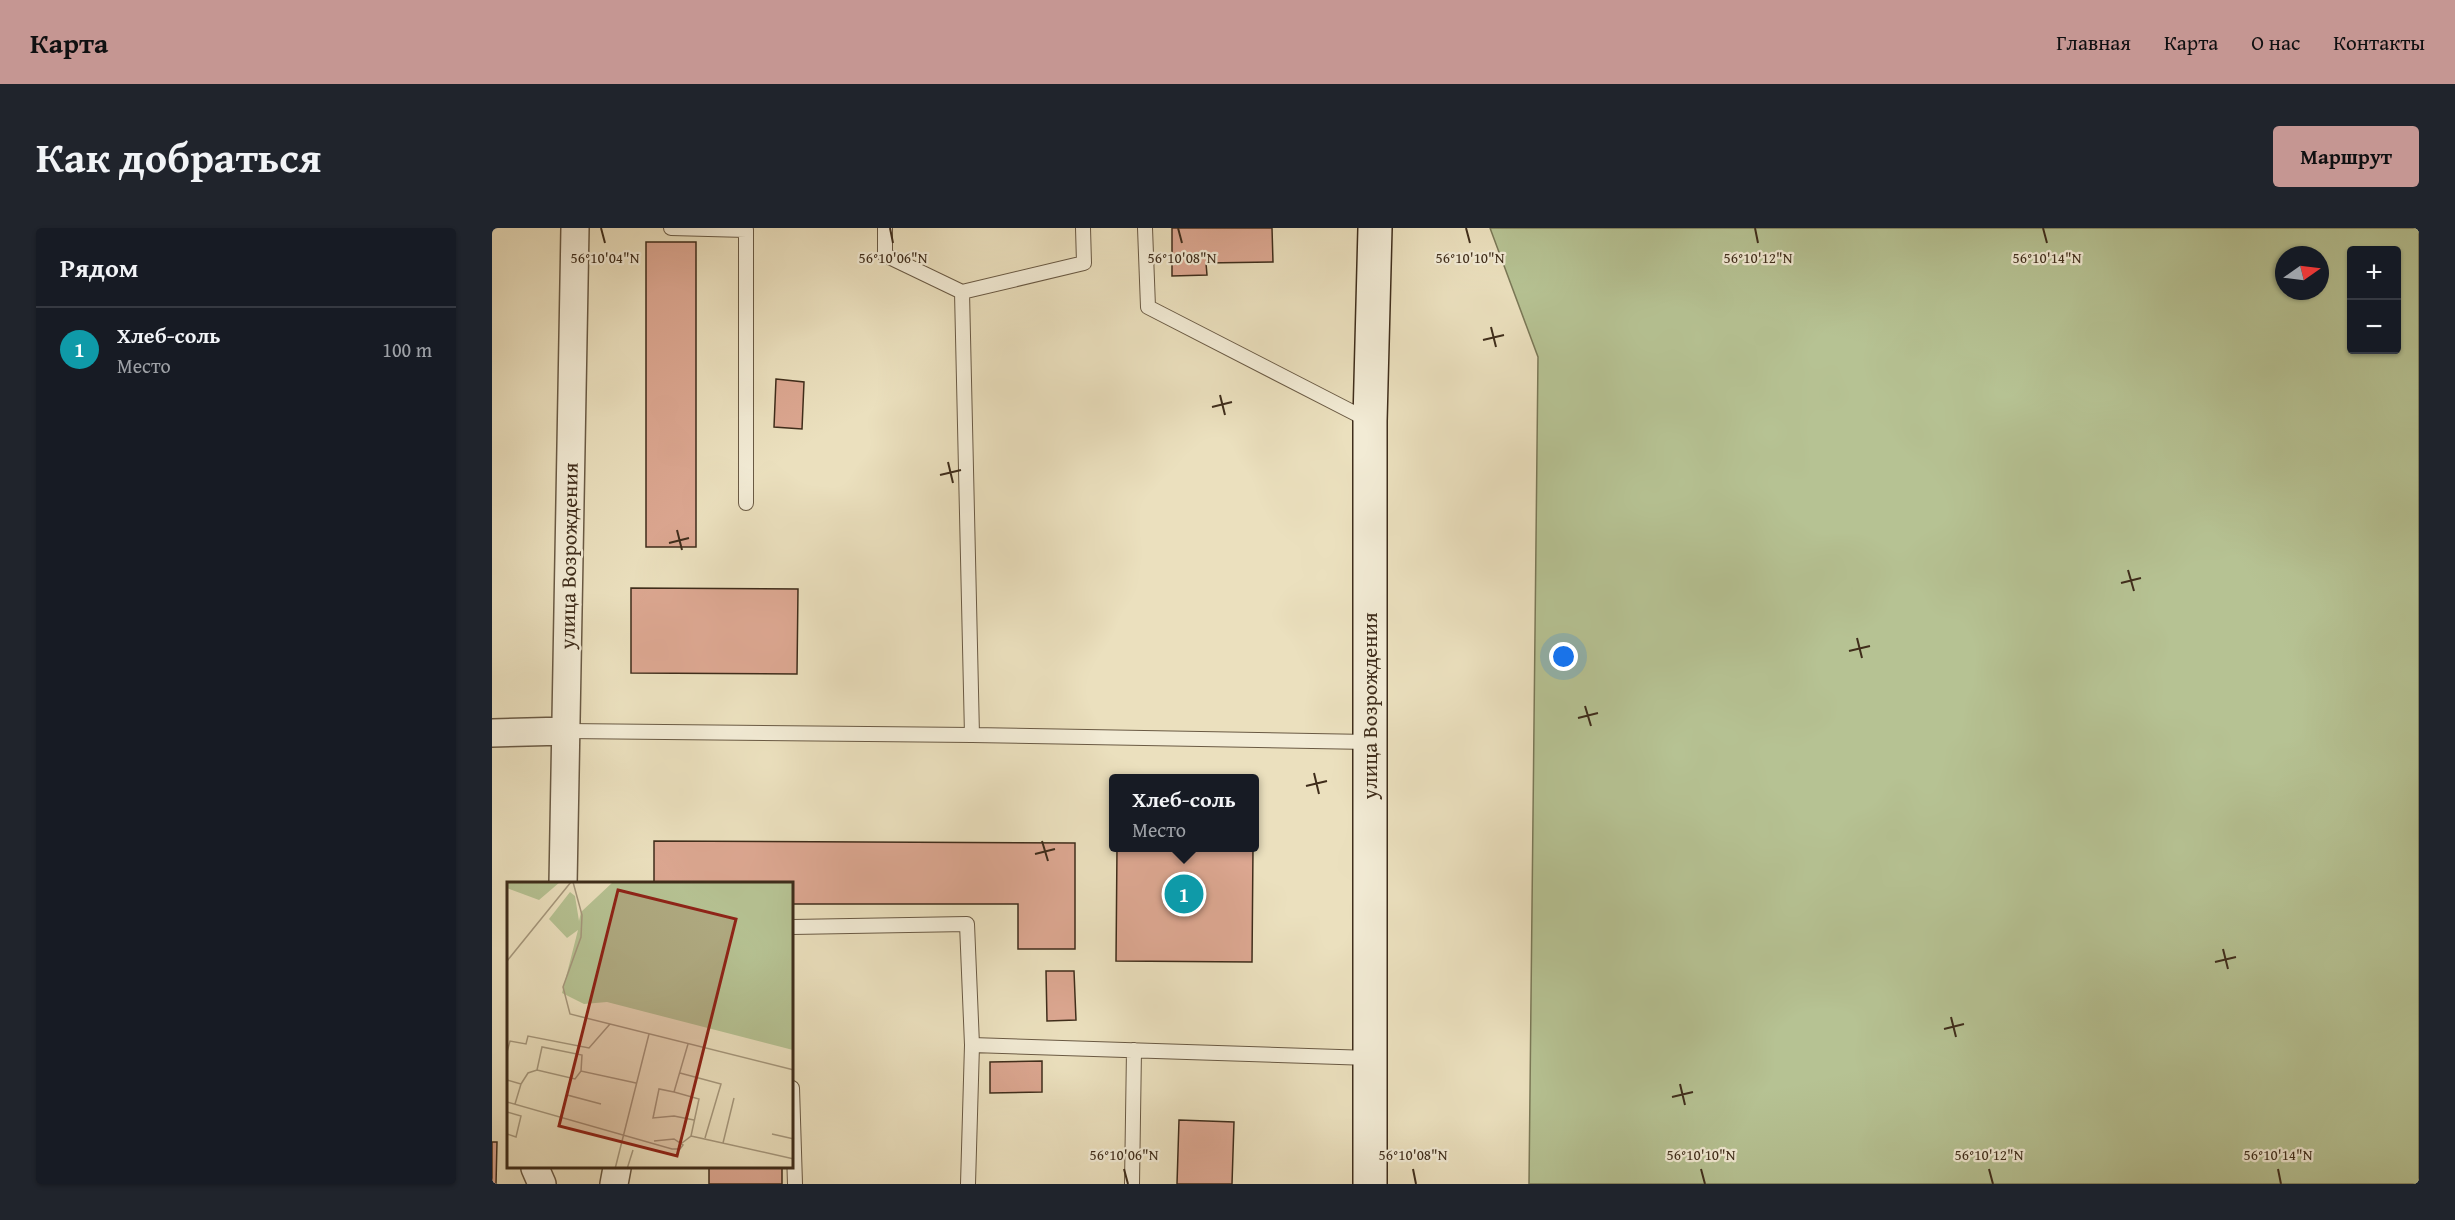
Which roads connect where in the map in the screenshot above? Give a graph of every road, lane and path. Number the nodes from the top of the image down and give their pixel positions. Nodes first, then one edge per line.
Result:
1 (575, 228) edge
2 (671, 228) edge
3 (885, 228) edge
4 (1083, 228) edge
5 (1145, 228) edge
6 (1375, 228) edge
7 (962, 292) junction
8 (1370, 421) junction
9 (746, 503) dead end
10 (566, 731) junction
11 (492, 733) edge
12 (972, 735) junction
13 (1370, 742) junction
14 (563, 882) edge
15 (794, 927) edge
16 (972, 1045) junction
17 (1134, 1050) junction
18 (1370, 1058) junction
19 (794, 1152) edge
20 (536, 1169) edge
21 (617, 1169) edge
22 (542, 1184) edge
23 (614, 1184) edge
24 (795, 1184) edge
25 (968, 1184) edge
26 (1131, 1184) edge
27 (1370, 1184) edge

1 - 10 street, улица Возрождения
2 - 9 lane
3 - 7 lane
4 - 7 lane
5 - 8 lane
6 - 8 street, улица Возрождения
7 - 12 lane
8 - 13 street, улица Возрождения
10 - 11 street
10 - 12 lane
10 - 14 street, улица Возрождения
12 - 13 lane
13 - 18 street, улица Возрождения
15 - 16 lane
16 - 17 lane
16 - 25 lane
17 - 18 lane
17 - 26 lane
18 - 27 street, улица Возрождения
19 - 24 lane
20 - 22 street
21 - 23 street

